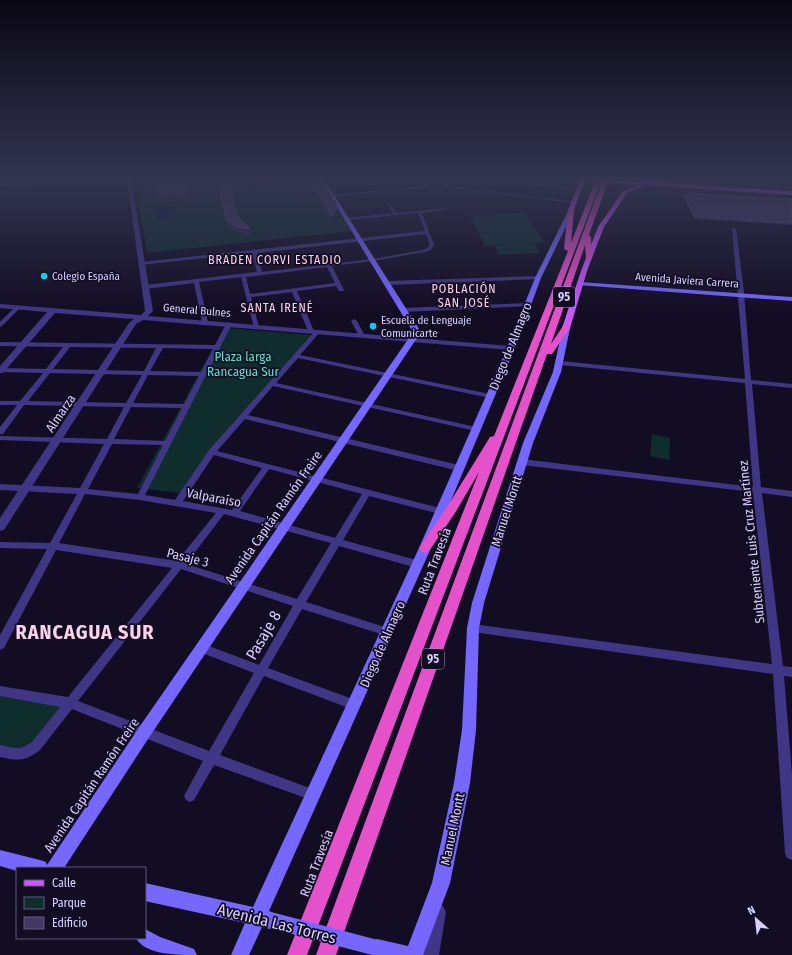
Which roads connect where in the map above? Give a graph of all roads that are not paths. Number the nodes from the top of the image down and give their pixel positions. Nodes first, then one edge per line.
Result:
1 (136, 224) edge
2 (350, 224) edge
3 (424, 224) edge
4 (564, 224) edge
5 (571, 224) edge
6 (583, 224) edge
7 (590, 224) edge
8 (603, 224) edge
9 (734, 229) dead end
10 (588, 231) junction
11 (427, 232) junction
12 (360, 240) junction
13 (254, 252) junction
14 (568, 258) junction
15 (589, 258) junction
16 (373, 260) junction
17 (142, 264) junction
18 (329, 266) junction
19 (260, 274) junction
20 (243, 275) junction
21 (538, 278) junction
22 (196, 281) junction
23 (387, 283) junction
24 (338, 284) junction
25 (580, 284) junction
26 (145, 287) junction
27 (294, 290) junction
28 (341, 290) dead end
29 (742, 295) junction
30 (248, 296) junction
31 (792, 299) edge
32 (527, 305) junction
33 (0, 306) edge
34 (18, 307) junction
35 (53, 310) junction
36 (403, 310) junction
37 (143, 317) junction
38 (354, 321) dead end
39 (205, 322) junction
40 (229, 324) junction
41 (0, 325) edge
42 (256, 327) junction
43 (566, 328) junction
44 (314, 332) junction
45 (362, 336) junction
46 (412, 340) junction
47 (0, 344) edge
48 (23, 344) junction
49 (68, 345) junction
50 (120, 346) junction
51 (160, 346) junction
52 (218, 347) junction
53 (511, 348) junction
54 (296, 356) junction
55 (560, 363) junction
56 (540, 364) junction
57 (0, 370) edge
58 (48, 370) junction
59 (103, 371) junction
60 (146, 372) junction
61 (204, 374) junction
62 (388, 375) junction
63 (749, 382) junction
64 (272, 384) junction
65 (792, 386) edge
66 (490, 396) junction
67 (0, 403) edge
68 (22, 403) junction
69 (81, 404) junction
70 (129, 405) junction
71 (187, 406) junction
72 (368, 406) junction
73 (244, 416) junction
74 (476, 430) junction
75 (502, 430) junction
76 (0, 432) edge
77 (0, 438) edge
78 (57, 440) junction
79 (344, 440) junction
80 (108, 442) junction
81 (168, 443) junction
82 (212, 452) junction
83 (522, 462) junction
84 (267, 466) junction
85 (459, 468) junction
86 (317, 479) junction
87 (0, 488) edge
88 (25, 488) junction
89 (758, 489) junction
90 (82, 491) junction
91 (367, 492) junction
92 (792, 494) edge
93 (140, 497) junction
94 (177, 503) junction
95 (222, 511) junction
96 (440, 511) junction
97 (234, 513) junction
98 (0, 527) edge
99 (285, 527) junction
100 (336, 542) junction
101 (0, 545) edge
102 (54, 546) junction
103 (425, 548) junction
104 (417, 564) junction
105 (179, 565) junction
106 (243, 586) junction
107 (299, 604) junction
108 (473, 628) junction
109 (387, 632) junction
110 (0, 645) edge
111 (201, 648) junction
112 (778, 670) junction
113 (261, 671) junction
114 (792, 672) edge
115 (0, 691) edge
116 (70, 703) junction
117 (354, 706) junction
118 (145, 731) junction
119 (0, 751) edge
120 (211, 758) junction
121 (314, 795) junction
122 (190, 796) dead end
123 (792, 853) edge
124 (0, 858) edge
125 (36, 867) edge
126 (55, 867) edge
127 (441, 883) junction
128 (146, 892) edge
129 (266, 919) junction
130 (146, 939) edge
131 (188, 955) edge
132 (240, 955) edge
133 (297, 955) edge
134 (326, 955) edge
135 (408, 955) edge
136 (414, 955) edge
137 (430, 955) edge

1 - 17 street
2 - 12 main road
3 - 11 street
4 - 21 main road, Diego de Almagro
5 - 14 highway
6 - 14 highway, Ruta Travesía / 95
7 - 10 highway, 95
8 - 15 main road, Manuel Montt
9 - 29 street, Subteniente Luis Cruz Martínez
10 - 15 highway
10 - 56 highway, 95
11 - 12 street
11 - 16 street
12 - 13 street
12 - 16 main road
13 - 17 street
13 - 19 street
14 - 75 highway, Ruta Travesía / 95
15 - 25 main road, Manuel Montt
16 - 18 street
16 - 23 main road
17 - 26 street
18 - 19 street
18 - 24 street
19 - 20 street
20 - 22 street
20 - 30 street
21 - 23 street
21 - 32 main road, Diego de Almagro
22 - 26 street
22 - 39 street
23 - 36 main road
24 - 27 street
24 - 28 street
25 - 29 main road, Avenida Javiera Carrera
25 - 43 main road, Manuel Montt
26 - 37 street
27 - 30 street
27 - 44 street
29 - 31 main road, Avenida Javiera Carrera
29 - 63 street, Subteniente Luis Cruz Martínez
30 - 42 street
32 - 36 street
32 - 53 main road, Diego de Almagro
33 - 34 street, General Bulnes
34 - 35 street, General Bulnes
34 - 41 street
35 - 37 street, General Bulnes
35 - 48 street
36 - 46 main road
37 - 39 street, General Bulnes
37 - 50 street, Almarza
38 - 45 street
39 - 40 street, General Bulnes
40 - 42 street, General Bulnes
40 - 52 street
42 - 44 street, General Bulnes
43 - 55 main road, Manuel Montt
43 - 56 highway
44 - 45 street, General Bulnes
44 - 54 street
45 - 46 street, General Bulnes
46 - 53 street, General Bulnes
46 - 62 main road, Avenida Capitán Ramón Freire
47 - 48 street
48 - 49 street
48 - 57 street
49 - 50 street
49 - 58 street
50 - 51 street
50 - 59 street, Almarza
51 - 52 street
51 - 60 street
52 - 61 street
53 - 66 main road, Diego de Almagro
54 - 62 street
54 - 64 street
55 - 63 street
55 - 83 main road, Manuel Montt
56 - 134 highway, 95
57 - 58 street
58 - 59 street
58 - 68 street
59 - 60 street
59 - 69 street, Almarza
60 - 61 street
60 - 70 street
61 - 71 street
62 - 66 street
62 - 72 main road, Avenida Capitán Ramón Freire
63 - 65 street
63 - 89 street, Subteniente Luis Cruz Martínez
64 - 72 street
64 - 73 street
66 - 74 main road, Diego de Almagro
67 - 68 street
68 - 69 street
68 - 76 street
69 - 70 street
69 - 78 street, Almarza
70 - 71 street
70 - 80 street
71 - 81 street
72 - 74 street
72 - 79 main road, Avenida Capitán Ramón Freire
73 - 79 street
73 - 82 street
74 - 85 main road, Diego de Almagro
75 - 103 highway
75 - 133 highway, Ruta Travesía / 95
77 - 78 street
78 - 80 street
78 - 88 street, Almarza
79 - 85 street
79 - 86 main road, Avenida Capitán Ramón Freire
80 - 81 street
80 - 90 street
81 - 93 street
82 - 84 street
82 - 94 street
83 - 89 street
83 - 108 main road, Manuel Montt
84 - 86 street
84 - 97 street
85 - 96 main road, Diego de Almagro
86 - 91 street
86 - 99 main road, Avenida Capitán Ramón Freire
87 - 88 street, Valparaíso
88 - 90 street, Valparaíso
88 - 98 street, Almarza
89 - 92 street
89 - 112 street, Subteniente Luis Cruz Martínez
90 - 93 street, Valparaíso
90 - 102 street
91 - 96 street
91 - 100 street, Pasaje 8
93 - 94 street, Valparaíso
94 - 95 street, Valparaíso
95 - 97 street, Valparaíso
95 - 105 street
96 - 103 main road, Diego de Almagro
97 - 99 street, Valparaíso
99 - 100 street, Valparaíso
99 - 106 main road, Avenida Capitán Ramón Freire
100 - 104 street, Valparaíso
100 - 107 street, Pasaje 8
101 - 102 street, Pasaje 3
102 - 105 street, Pasaje 3
102 - 110 street
103 - 104 main road, Diego de Almagro
104 - 109 main road, Diego de Almagro
105 - 106 street, Pasaje 3
105 - 116 street
106 - 107 street, Pasaje 3
106 - 111 main road, Avenida Capitán Ramón Freire
107 - 109 street, Pasaje 3
107 - 113 street, Pasaje 8
108 - 112 street
108 - 127 main road, Manuel Montt
109 - 117 main road, Diego de Almagro
111 - 113 street
111 - 118 main road, Avenida Capitán Ramón Freire
112 - 114 street
112 - 123 street, Subteniente Luis Cruz Martínez
113 - 117 street
113 - 120 street, Pasaje 8
115 - 116 street
116 - 118 street
116 - 119 street
117 - 121 main road, Diego de Almagro
118 - 120 street
118 - 126 main road, Avenida Capitán Ramón Freire
120 - 121 street
120 - 122 street, Pasaje 8
121 - 129 main road, Diego de Almagro
124 - 125 main road
127 - 136 main road, Manuel Montt
127 - 137 street, Manuel Montt
128 - 129 main road, Avenida Las Torres
129 - 132 main road, Diego de Almagro
129 - 135 main road, Avenida Las Torres, bridge
130 - 131 main road

